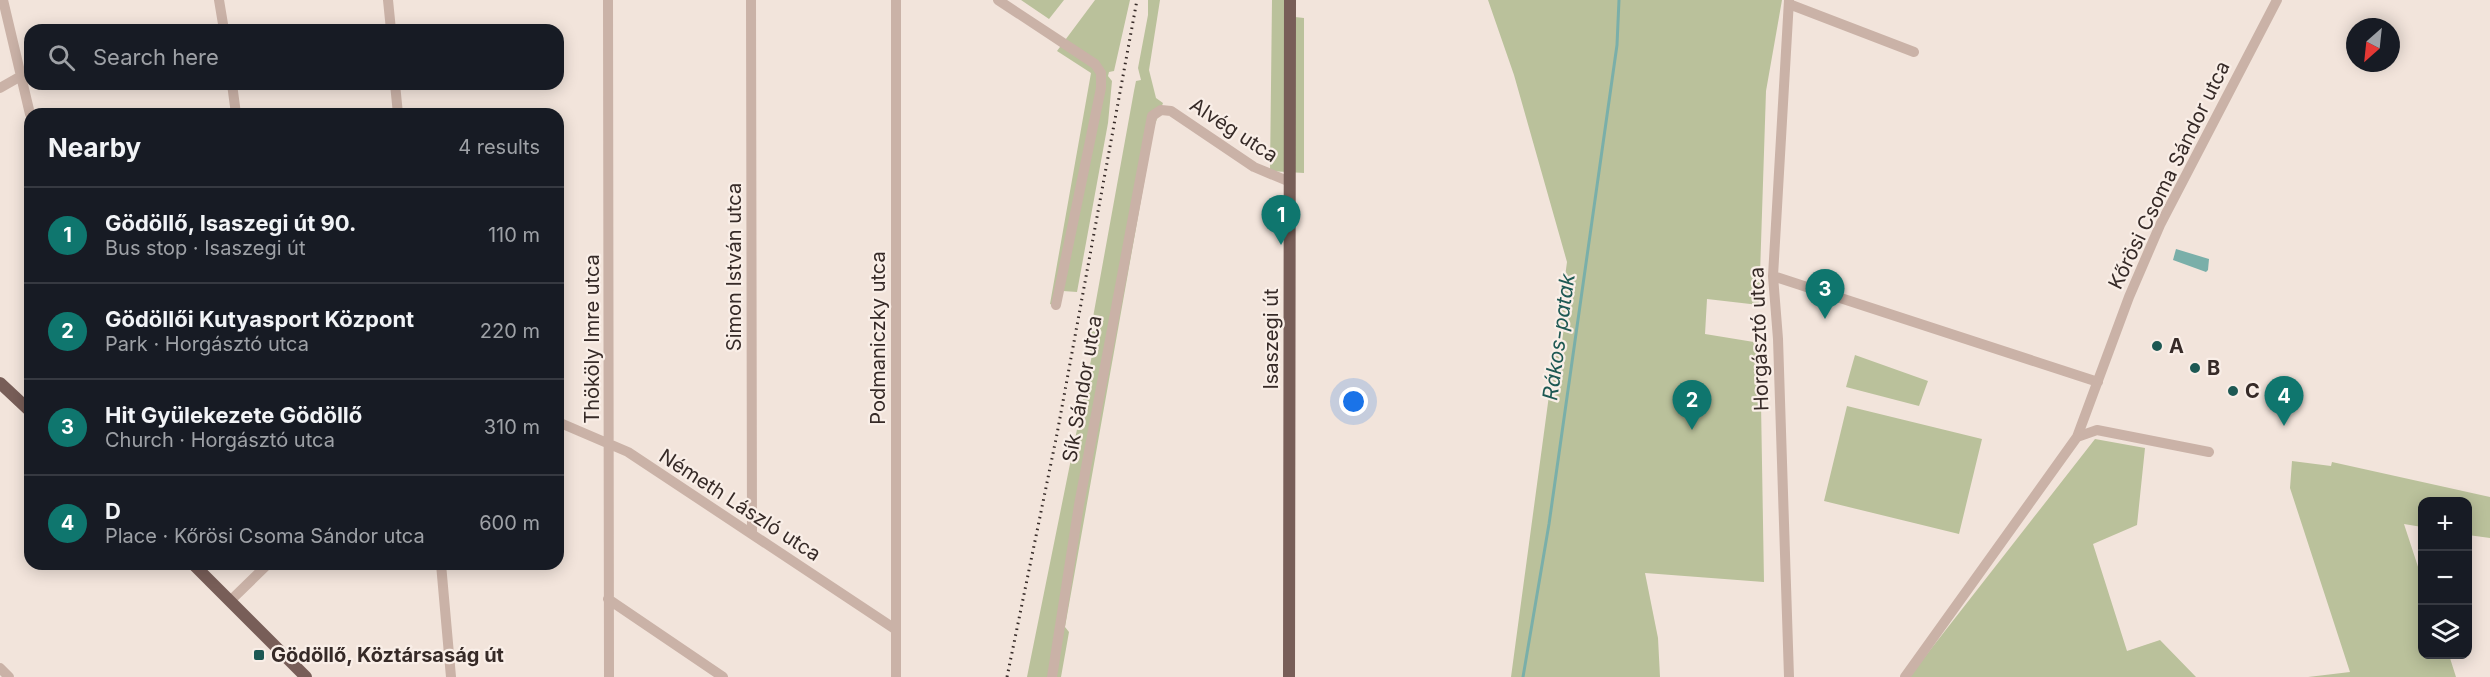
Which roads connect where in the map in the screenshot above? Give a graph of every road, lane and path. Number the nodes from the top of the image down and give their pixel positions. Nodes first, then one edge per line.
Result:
1 (3, 0) edge
2 (219, 0) edge
3 (388, 0) edge
4 (608, 0) edge
5 (751, 0) edge
6 (896, 0) edge
7 (998, 0) edge
8 (1290, 0) edge
9 (2277, 0) edge
10 (1789, 2) edge
11 (223, 24) edge
12 (390, 24) edge
13 (1914, 52) dead end
14 (21, 76) junction
15 (0, 88) edge
16 (24, 89) edge
17 (24, 90) edge
18 (233, 90) edge
19 (396, 90) edge
20 (29, 108) edge
21 (235, 108) edge
22 (397, 108) edge
23 (1159, 110) joint
24 (1290, 182) junction
25 (1773, 276) junction
26 (1056, 305) dead end
27 (2097, 382) junction
28 (0, 383) edge
29 (24, 405) edge
30 (564, 425) edge
31 (2078, 437) junction
32 (610, 447) junction
33 (2209, 452) dead end
34 (752, 534) junction
35 (199, 570) edge
36 (262, 570) edge
37 (442, 570) edge
38 (608, 599) junction
39 (230, 601) junction
40 (895, 629) junction
41 (0, 668) edge
42 (9, 677) edge
43 (306, 677) edge
44 (451, 677) edge
45 (609, 677) edge
46 (723, 677) edge
47 (896, 677) edge
48 (1052, 677) edge
49 (1289, 677) edge
50 (1789, 677) edge
51 (1905, 677) edge

1 - 14 street
2 - 11 street
3 - 12 street
4 - 32 street, Thököly Imre utca
5 - 34 street, Simon István utca
6 - 40 street, Podmaniczky utca
7 - 26 street
8 - 24 main road, Isaszegi út
9 - 27 street, Kőrösi Csoma Sándor utca
10 - 13 street
10 - 25 street, Horgásztó utca
14 - 15 street
14 - 16 street
17 - 20 street
18 - 21 street
19 - 22 street
23 - 24 street, Alvég utca
23 - 48 street, Sík Sándor utca
24 - 49 main road, Isaszegi út
25 - 27 street
25 - 50 street, Horgásztó utca
27 - 31 street, Kőrösi Csoma Sándor utca
28 - 29 main road
30 - 32 street, Németh László utca
31 - 33 street
31 - 51 street, Kőrösi Csoma Sándor utca
32 - 34 street, Németh László utca
32 - 38 street, Thököly Imre utca
34 - 40 street, Németh László utca
35 - 39 main road
36 - 39 street
37 - 44 street
38 - 45 street, Thököly Imre utca
38 - 46 street
39 - 43 main road
40 - 47 street, Podmaniczky utca
41 - 42 street

